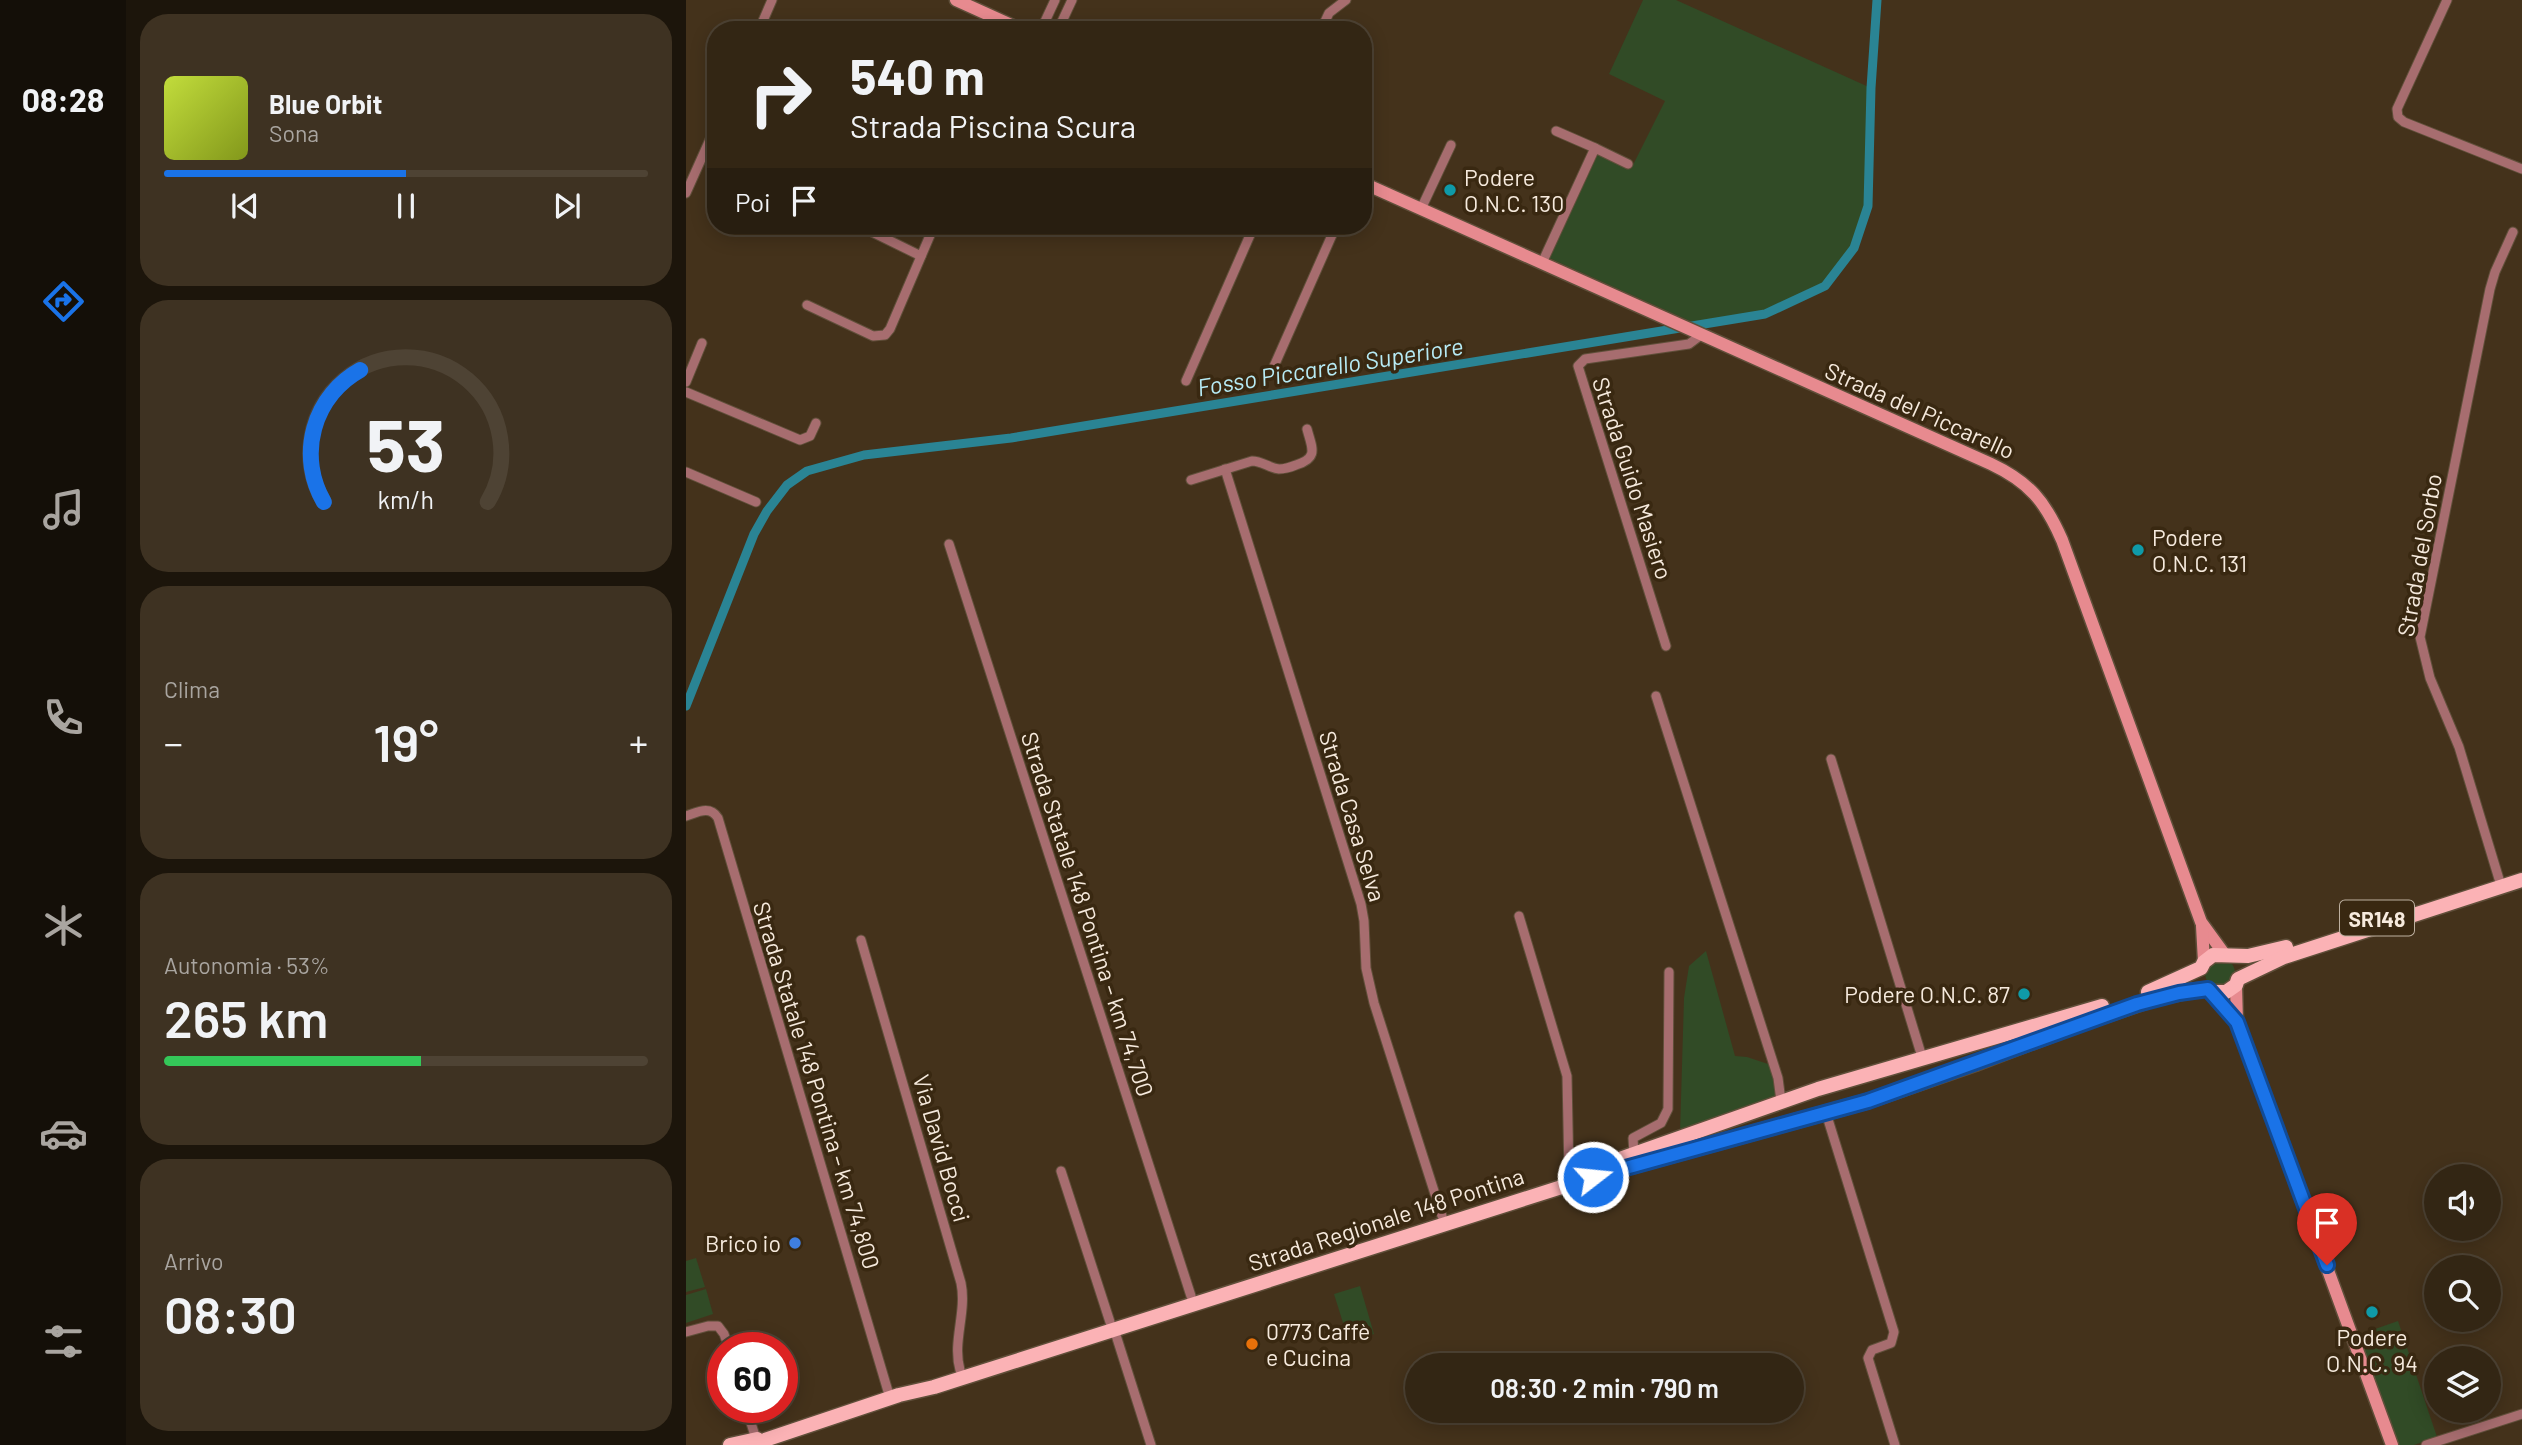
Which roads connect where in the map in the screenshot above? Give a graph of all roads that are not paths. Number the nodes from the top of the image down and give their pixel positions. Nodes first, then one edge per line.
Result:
1 (772, 0) edge
2 (956, 0) edge
3 (1055, 0) edge
4 (1072, 0) edge
5 (1346, 0) edge
6 (2447, 0) edge
7 (763, 21) edge
8 (1002, 21) edge
9 (1045, 21) edge
10 (1062, 21) edge
11 (1325, 21) edge
12 (1556, 131) dead end
13 (1451, 145) dead end
14 (707, 146) edge
15 (1595, 148) junction
16 (1628, 164) dead end
17 (2522, 169) edge
18 (1372, 187) edge
19 (686, 193) edge
20 (1420, 209) junction
21 (2513, 232) dead end
22 (878, 235) edge
23 (930, 235) edge
24 (1250, 235) edge
25 (1332, 235) edge
26 (921, 256) junction
27 (1542, 263) junction
28 (807, 305) dead end
29 (1701, 335) junction
30 (702, 343) dead end
31 (1271, 373) dead end
32 (1186, 381) dead end
33 (686, 382) edge
34 (686, 392) edge
35 (816, 423) dead end
36 (1307, 429) dead end
37 (1225, 470) junction
38 (686, 472) edge
39 (1191, 480) dead end
40 (756, 502) dead end
41 (949, 544) dead end
42 (1665, 646) dead end
43 (1656, 696) dead end
44 (1831, 759) dead end
45 (686, 816) edge
46 (2522, 872) edge
47 (2499, 879) junction
48 (2522, 880) edge
49 (1519, 916) dead end
50 (2201, 922) junction
51 (861, 940) dead end
52 (2228, 956) junction
53 (2202, 965) junction
54 (1669, 972) dead end
55 (2237, 982) junction
56 (2210, 990) junction
57 (2237, 1022) junction
58 (1922, 1057) junction
59 (1782, 1101) junction
60 (1826, 1113) junction
61 (1634, 1155) junction
62 (1061, 1171) dead end
63 (1569, 1175) junction
64 (1442, 1216) junction
65 (1191, 1296) junction
66 (1112, 1326) junction
67 (686, 1332) edge
68 (722, 1332) edge
69 (960, 1370) junction
70 (894, 1397) junction
71 (2522, 1414) edge
72 (750, 1423) edge
73 (755, 1443) edge
74 (730, 1445) edge
75 (1151, 1445) edge
76 (1895, 1445) edge
77 (2392, 1445) edge
78 (2426, 1445) edge

1 - 7 street
2 - 8 street
3 - 9 street
4 - 10 street
5 - 11 street
6 - 17 street
12 - 15 street
13 - 20 street
14 - 19 street
15 - 16 street
15 - 27 street
18 - 20 street, Strada del Piccarello
20 - 27 street, Strada del Piccarello
21 - 47 street, Strada del Sorbo
22 - 26 street
23 - 26 street
24 - 32 street
25 - 31 street
26 - 28 street
27 - 29 street, Strada del Piccarello
29 - 42 street, Strada Guido Masiero
29 - 50 street, Strada del Piccarello
30 - 33 street
34 - 35 street
36 - 37 street
37 - 39 street
37 - 64 street, Strada Casa Selva
38 - 40 street
41 - 65 street, Strada Statale 148 Pontina – km 74,700
43 - 59 street
44 - 58 street
45 - 70 street, Strada Statale 148 Pontina – km 74,800
46 - 47 main road, Strada Regionale 148 Pontina / SR148
47 - 52 main road, Strada Regionale 148 Pontina / SR148
48 - 55 main road, Strada Regionale 148 Pontina / SR148
49 - 63 street
50 - 52 street, Strada del Piccarello
50 - 53 street, Strada del Piccarello
51 - 69 street, Via David Bocci
52 - 53 main road, Strada Regionale 148 Pontina / SR148
52 - 55 main road
53 - 56 main road
53 - 58 main road, Strada Regionale 148 Pontina / SR148
54 - 61 street
55 - 56 main road, Strada Regionale 148 Pontina / SR148
55 - 57 street
56 - 57 street
56 - 60 main road, Strada Regionale 148 Pontina / SR148
57 - 77 street
58 - 59 main road, Strada Regionale 148 Pontina / SR148
59 - 61 main road, Strada Regionale 148 Pontina / SR148
60 - 66 main road, Strada Regionale 148 Pontina / SR148
60 - 76 street
61 - 63 main road, Strada Regionale 148 Pontina / SR148
62 - 66 street
63 - 64 main road, Strada Regionale 148 Pontina / SR148
64 - 65 main road, Strada Regionale 148 Pontina / SR148
65 - 66 main road, Strada Regionale 148 Pontina / SR148
66 - 69 main road, Strada Regionale 148 Pontina / SR148
66 - 70 main road, Strada Regionale 148 Pontina / SR148
66 - 75 street
67 - 68 street
69 - 70 main road, Strada Regionale 148 Pontina / SR148
70 - 73 main road, Strada Regionale 148 Pontina / SR148
71 - 78 street
72 - 73 street
73 - 74 main road, Strada Regionale 148 Pontina

